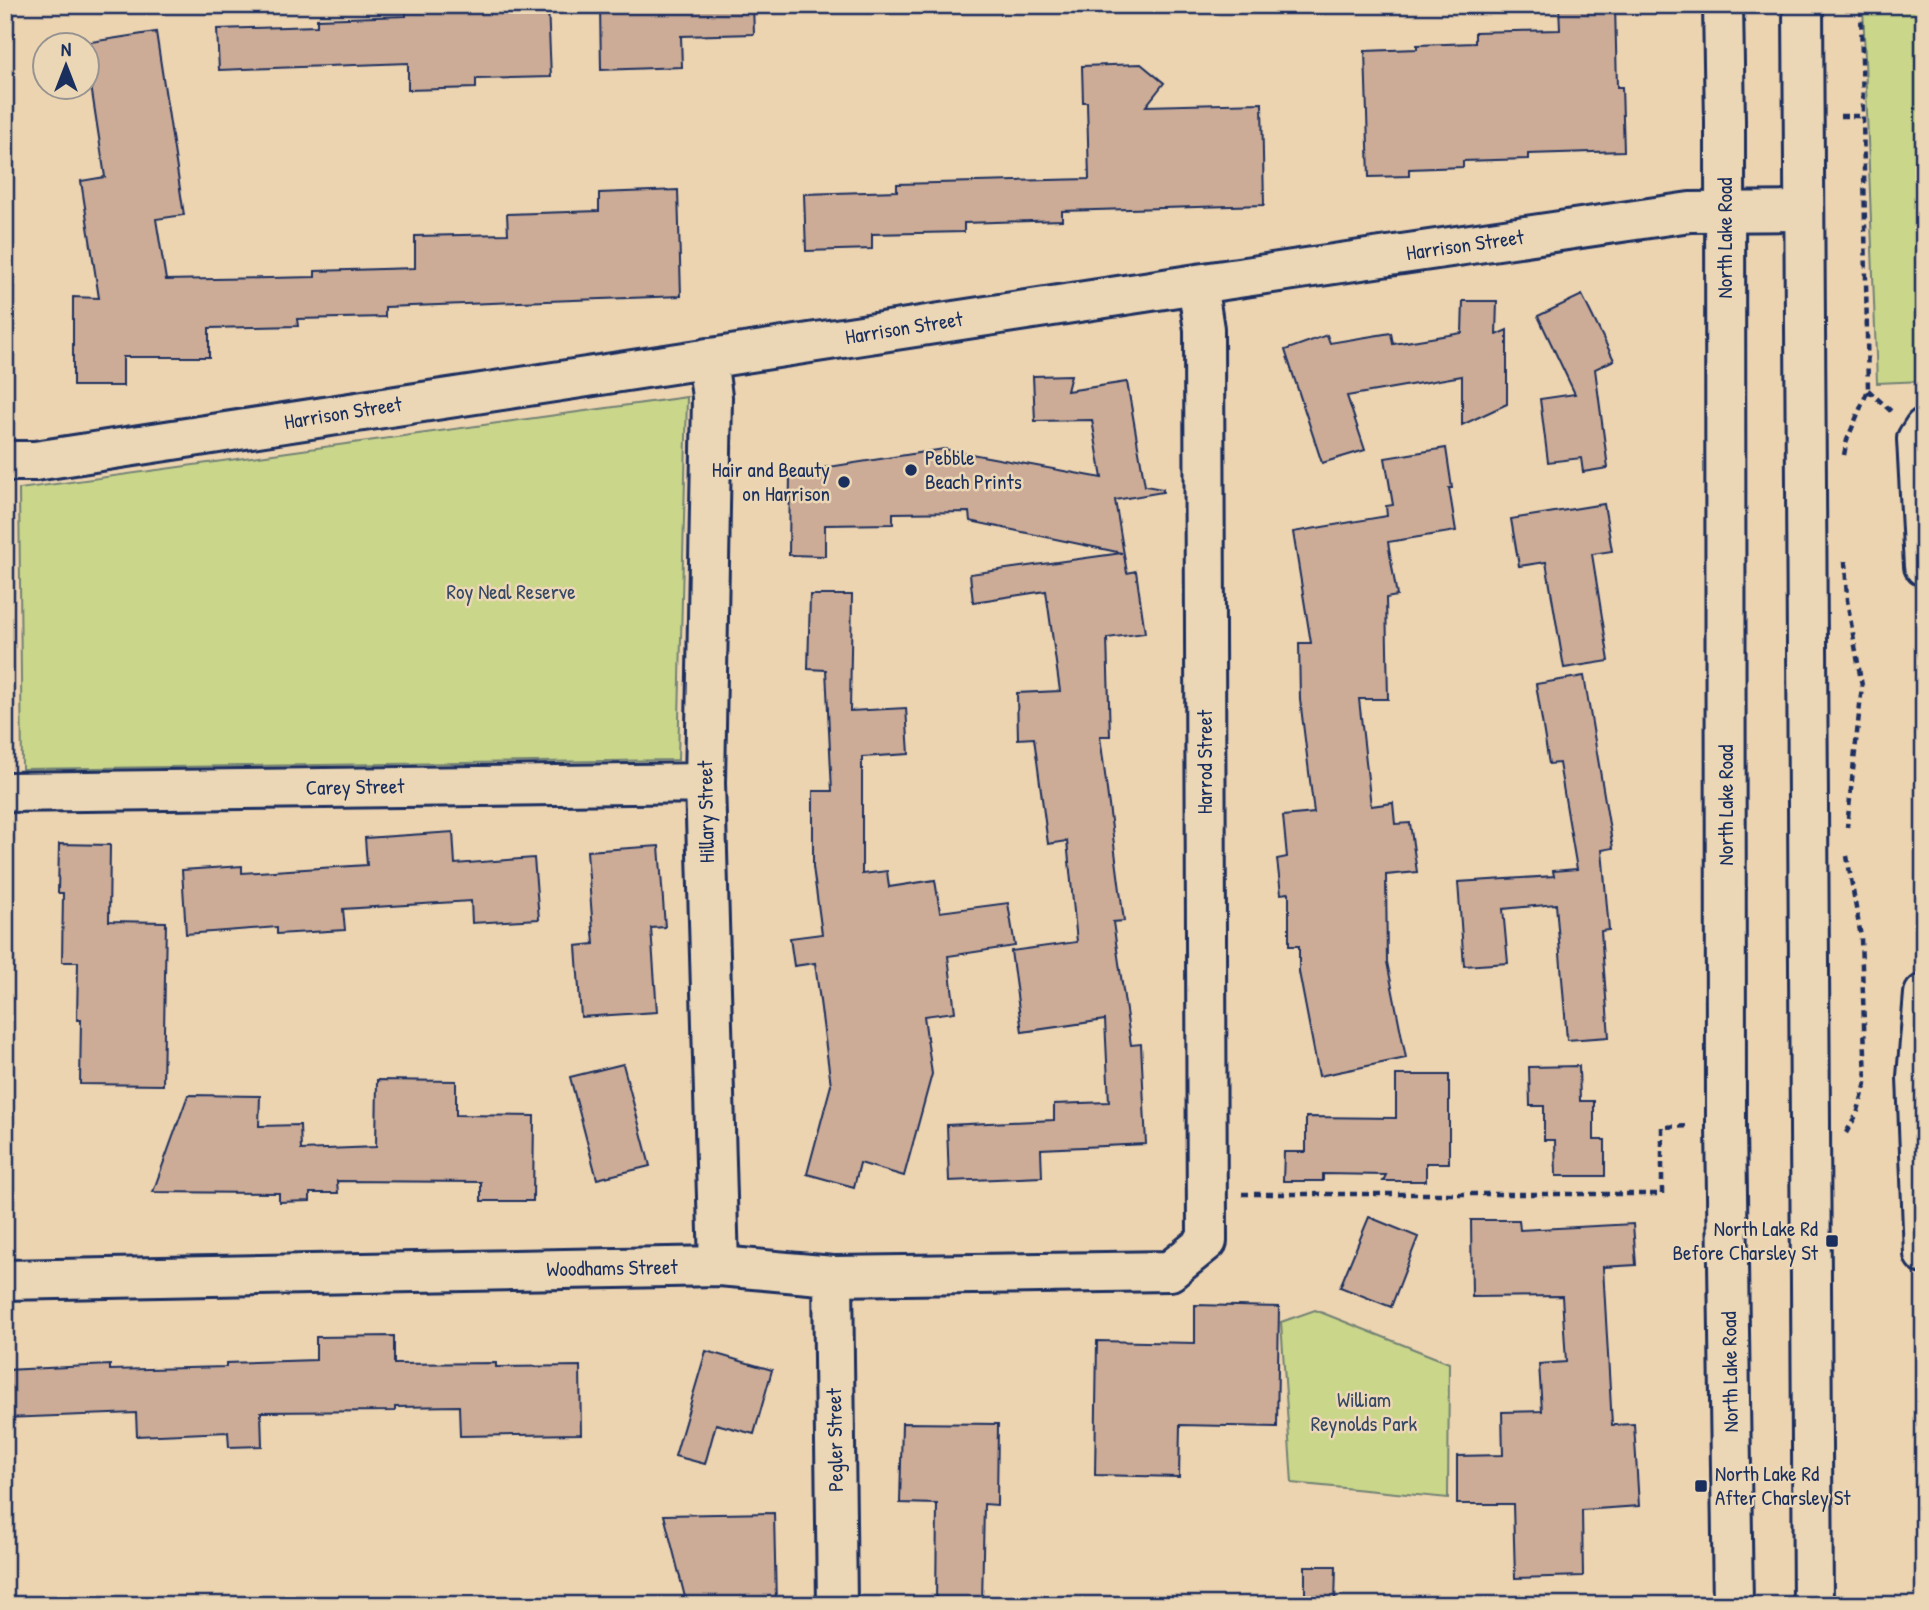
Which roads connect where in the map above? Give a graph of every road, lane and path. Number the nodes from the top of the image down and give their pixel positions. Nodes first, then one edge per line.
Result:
1 (1723, 5) edge
2 (1803, 5) edge
3 (1861, 5) edge
4 (1862, 116) junction
5 (1832, 117) dead end
6 (1724, 211) junction
7 (1804, 211) junction
8 (1197, 284) junction
9 (707, 358) junction
10 (1924, 428) edge
11 (5, 461) edge
12 (1841, 466) dead end
13 (1845, 560) dead end
14 (1924, 566) edge
15 (705, 783) junction
16 (5, 792) edge
17 (1846, 834) dead end
18 (1847, 848) dead end
19 (1924, 994) edge
20 (1702, 1126) dead end
21 (1846, 1134) dead end
22 (1206, 1194) junction
23 (1207, 1241) joint
24 (1924, 1254) edge
25 (719, 1266) junction
26 (833, 1276) junction
27 (5, 1280) edge
28 (837, 1605) edge
29 (1733, 1605) edge
30 (1813, 1605) edge

1 - 6 street, North Lake Road
2 - 7 street
3 - 4 path
4 - 5 path
4 - 12 path
6 - 7 street, Harrison Street
6 - 8 street, Harrison Street
6 - 29 street, North Lake Road
7 - 30 street
8 - 9 street, Harrison Street
8 - 22 street, Harrod Street
9 - 11 street, Harrison Street
9 - 15 street, Hillary Street
10 - 14 street
13 - 17 path
15 - 16 street, Carey Street
15 - 25 street, Hillary Street
18 - 21 path
19 - 24 street
20 - 22 path
22 - 23 street, Harrod Street
23 - 26 street, Woodhams Street
25 - 26 street, Woodhams Street
25 - 27 street, Woodhams Street
26 - 28 street, Pegler Street

